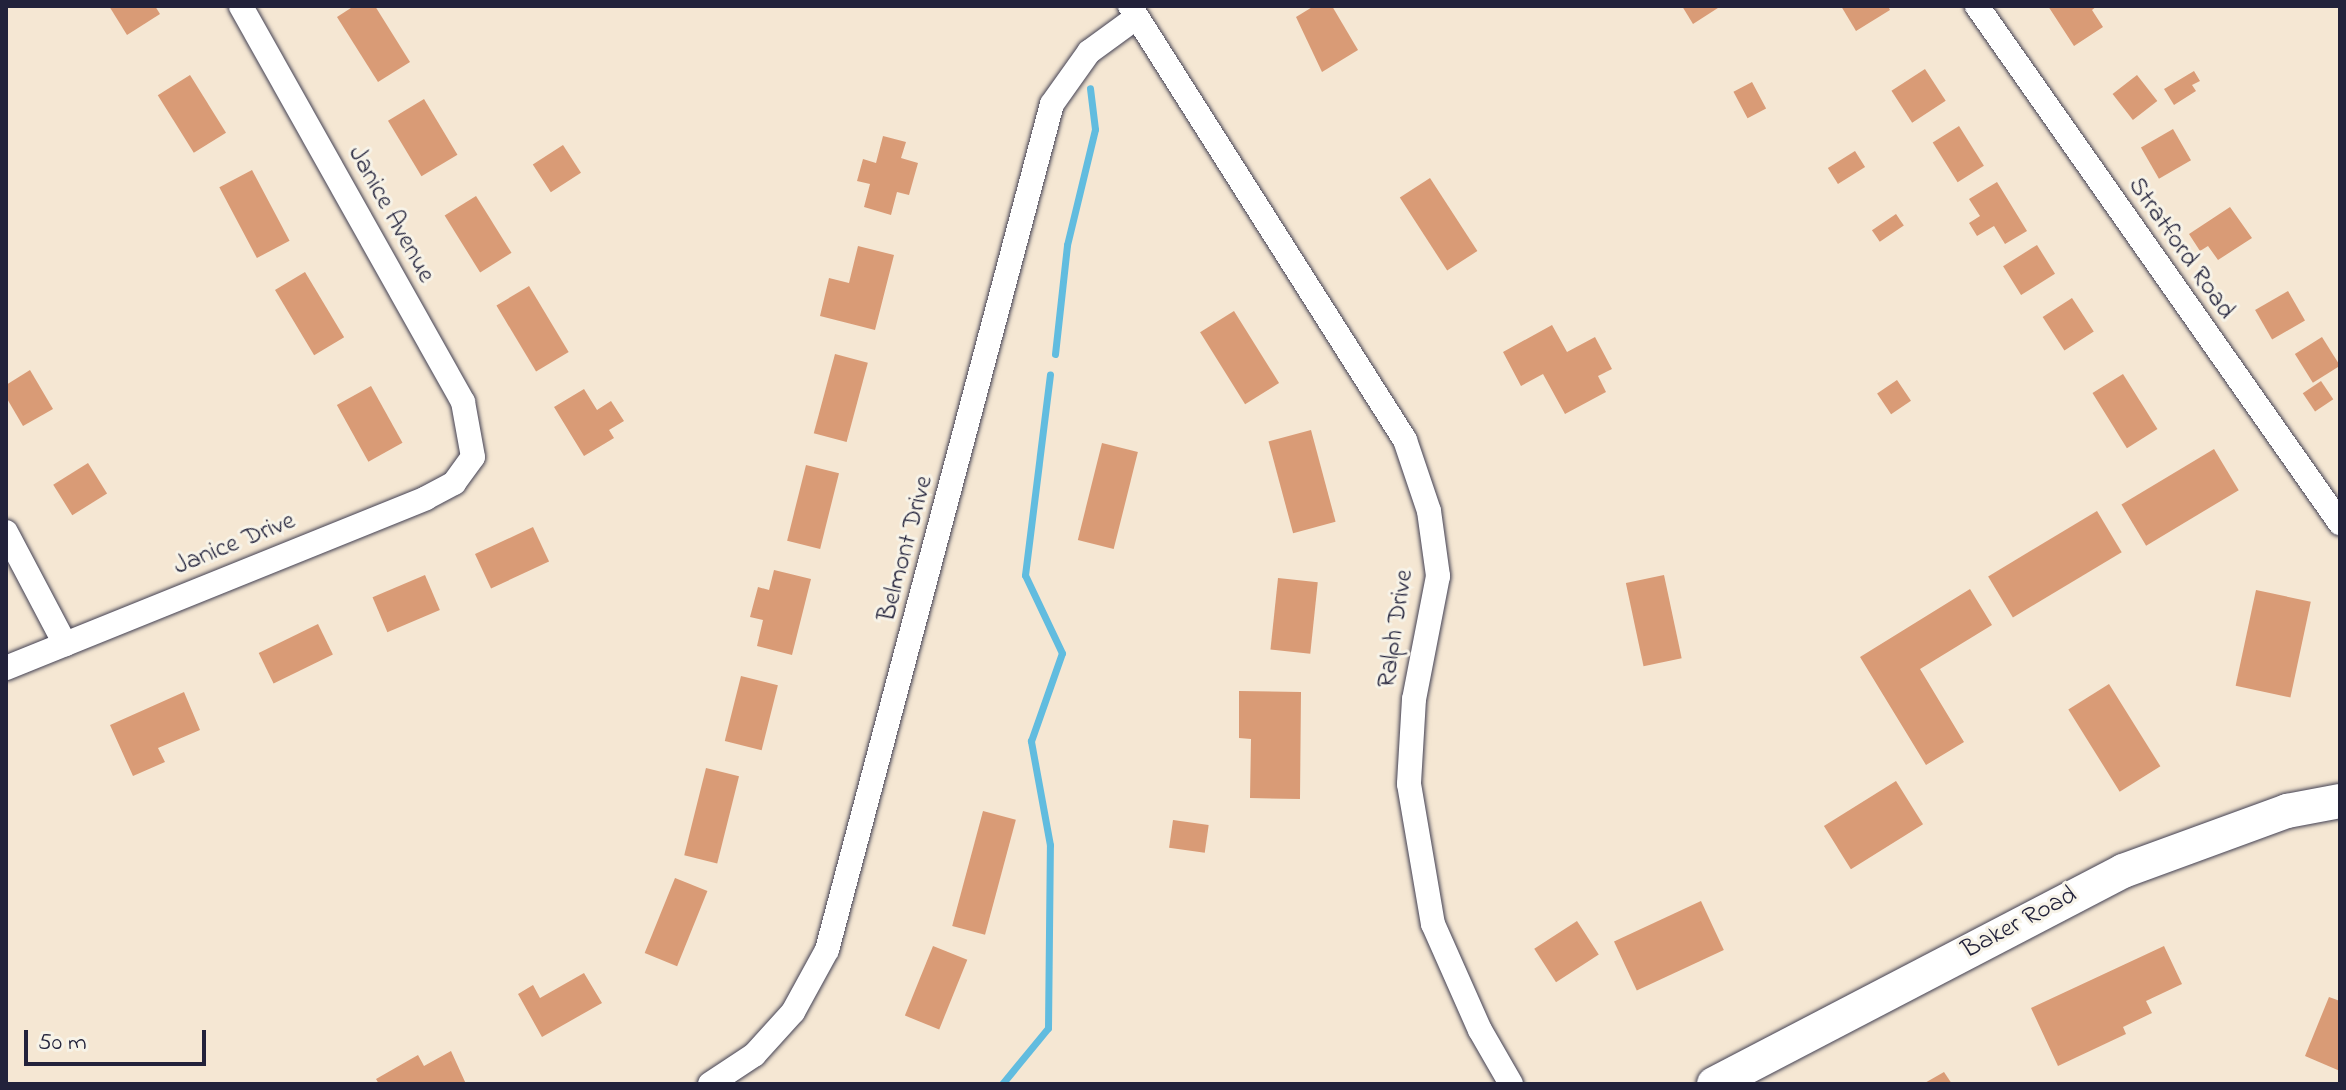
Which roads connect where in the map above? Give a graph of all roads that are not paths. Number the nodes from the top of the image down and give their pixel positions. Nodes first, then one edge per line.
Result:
1 (241, 6) edge
2 (1977, 6) edge
3 (1134, 12) edge
4 (473, 457) joint
5 (2340, 523) edge
6 (6, 532) edge
7 (65, 644) junction
8 (6, 668) edge
9 (2340, 801) edge
10 (710, 1084) edge
11 (1511, 1084) edge
12 (1714, 1084) edge

1 - 4 street, Janice Avenue
2 - 5 street, Stratford Road
3 - 10 street, Belmont Drive
3 - 11 street, Ralph Drive
4 - 7 street, Janice Drive
6 - 7 street
7 - 8 street, Janice Drive
9 - 12 street, Baker Road

